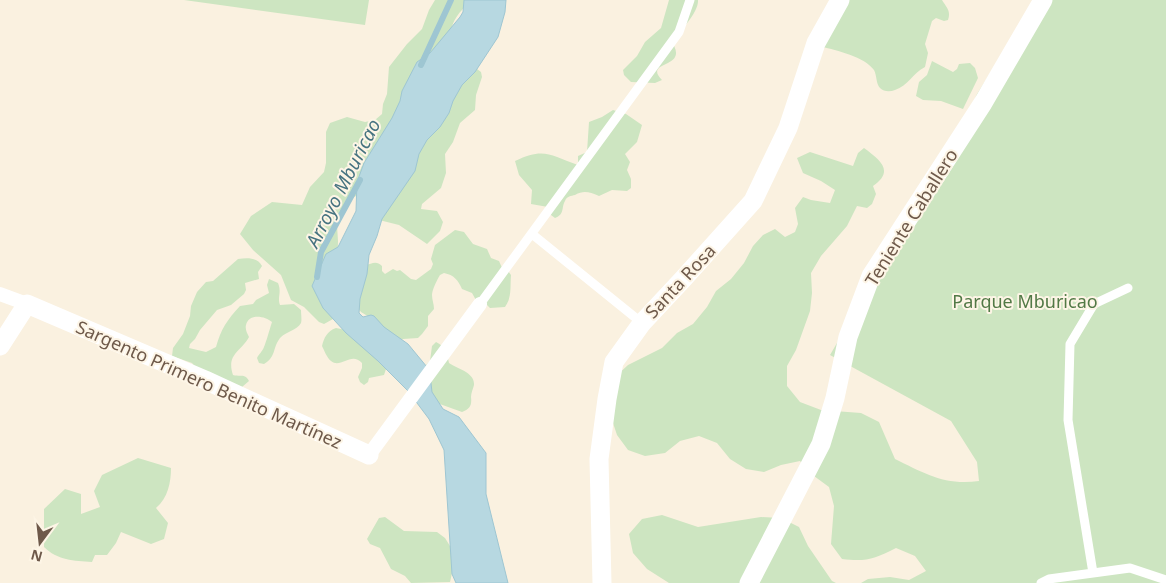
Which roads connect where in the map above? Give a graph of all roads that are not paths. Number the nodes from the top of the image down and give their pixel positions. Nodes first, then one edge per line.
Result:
1 (690, 0) edge
2 (840, 0) edge
3 (1043, 0) edge
4 (532, 234) junction
5 (1128, 288) dead end
6 (0, 294) edge
7 (27, 304) junction
8 (480, 304) joint
9 (642, 323) junction
10 (0, 346) edge
11 (369, 455) joint
12 (1093, 573) junction
13 (1166, 580) edge
14 (602, 583) edge
15 (749, 583) edge
16 (1041, 583) edge

1 - 4 lane
2 - 9 street, Santa Rosa
3 - 15 street, Teniente Caballero
4 - 8 lane
4 - 9 lane
5 - 12 lane
6 - 7 street, Sargento Primero Benito Martínez
7 - 10 street
7 - 11 street, Sargento Primero Benito Martínez
8 - 11 street, Sargento Primero Benito Martínez
9 - 14 street, Santa Rosa
12 - 13 lane
12 - 16 lane

